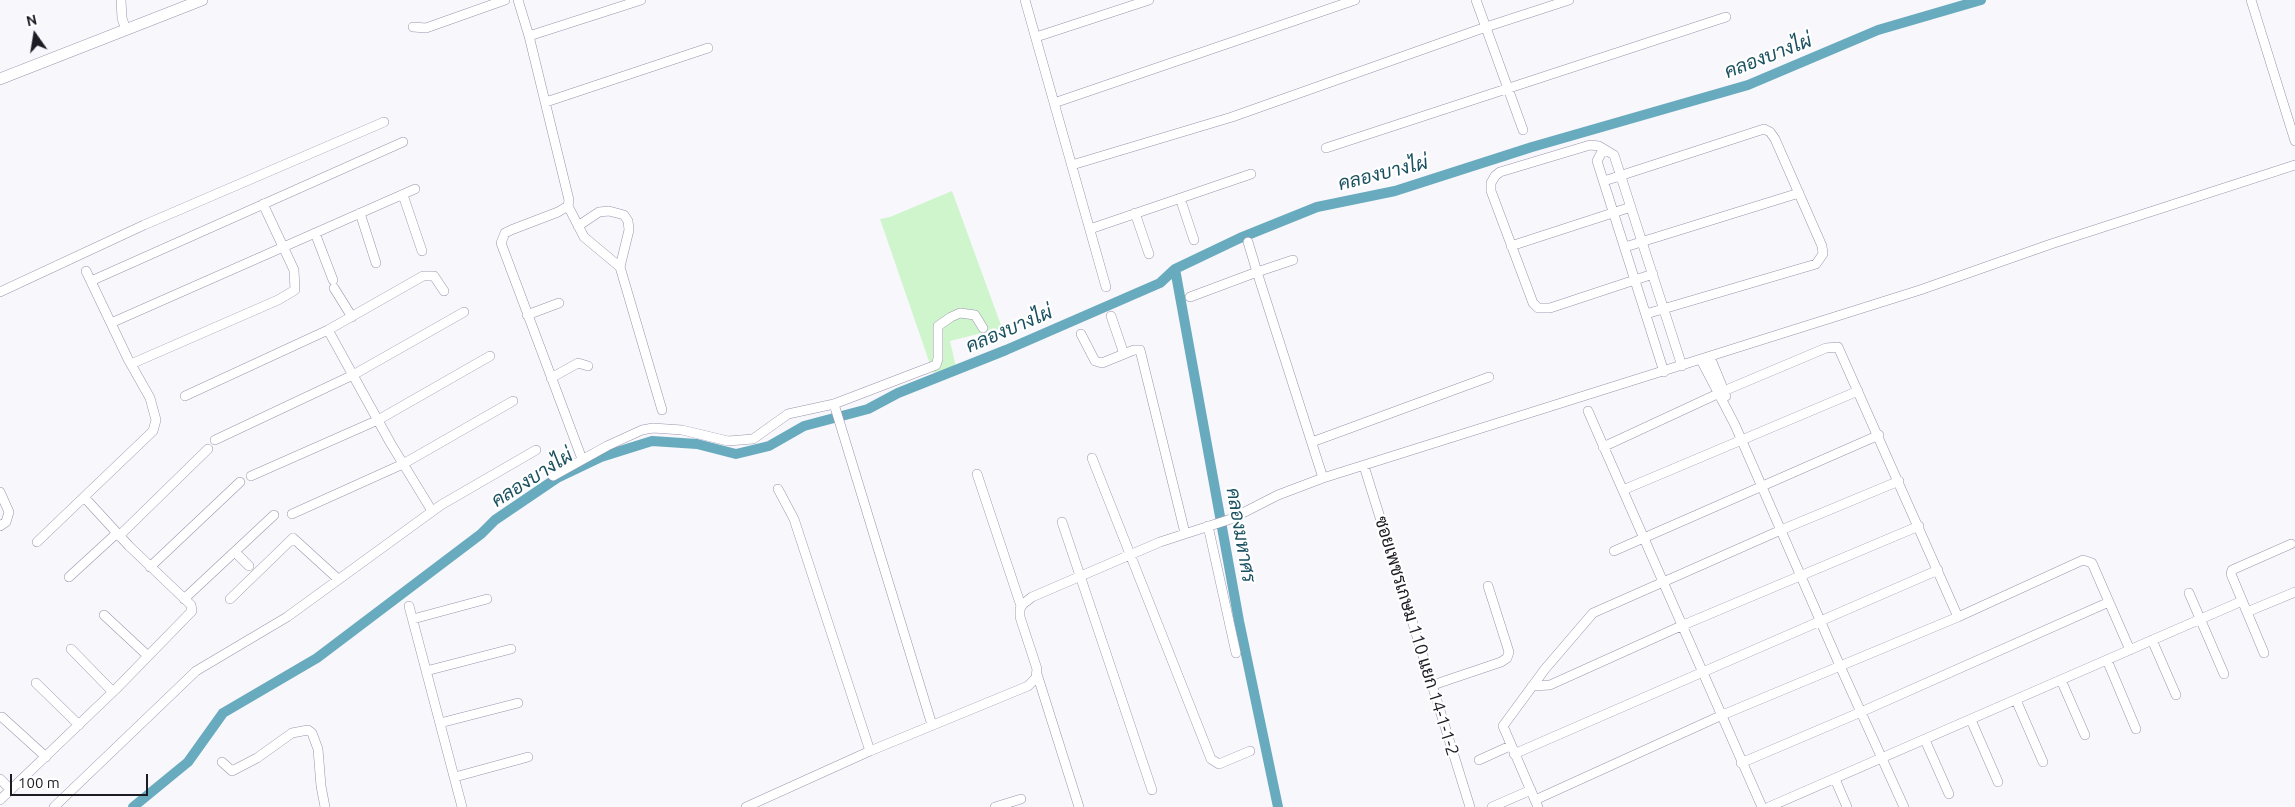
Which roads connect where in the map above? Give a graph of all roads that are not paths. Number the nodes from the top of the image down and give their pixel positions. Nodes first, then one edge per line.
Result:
1 (121, 0) edge
2 (202, 0) edge
3 (505, 0) edge
4 (518, 0) edge
5 (641, 0) edge
6 (1025, 0) edge
7 (1149, 0) edge
8 (1356, 0) edge
9 (1476, 0) edge
10 (1570, 0) edge
11 (2252, 0) edge
12 (1726, 17) dead end
13 (413, 27) dead end
14 (1486, 27) junction
15 (126, 30) junction
16 (529, 36) junction
17 (1036, 37) junction
18 (708, 48) dead end
19 (0, 79) edge
20 (1508, 88) junction
21 (546, 102) junction
22 (1054, 103) junction
23 (384, 122) dead end
24 (1523, 130) dead end
25 (2295, 141) edge
26 (403, 142) dead end
27 (1326, 148) dead end
28 (1603, 150) junction
29 (1072, 165) junction
30 (2295, 165) edge
31 (1252, 174) dead end
32 (1621, 175) junction
33 (1604, 181) junction
34 (415, 189) dead end
35 (1798, 193) junction
36 (403, 195) junction
37 (1180, 198) junction
38 (263, 204) junction
39 (568, 206) junction
40 (1631, 207) junction
41 (1614, 212) junction
42 (360, 213) junction
43 (1135, 214) junction
44 (578, 226) junction
45 (1090, 229) junction
46 (315, 233) junction
47 (1194, 240) dead end
48 (1642, 241) junction
49 (1248, 242) dead end
50 (284, 246) junction
51 (1511, 246) junction
52 (1625, 247) junction
53 (422, 251) dead end
54 (1150, 254) dead end
55 (1293, 260) dead end
56 (376, 263) dead end
57 (620, 267) junction
58 (86, 271) dead end
59 (1257, 272) junction
60 (1653, 274) junction
61 (1635, 280) junction
62 (91, 281) junction
63 (1106, 286) dead end
64 (444, 291) dead end
65 (0, 292) edge
66 (1190, 297) dead end
67 (558, 303) dead end
68 (1664, 309) junction
69 (464, 312) dead end
70 (1646, 314) junction
71 (527, 315) junction
72 (1111, 316) dead end
73 (352, 317) junction
74 (111, 323) junction
75 (983, 328) dead end
76 (328, 330) junction
77 (1081, 334) dead end
78 (1124, 354) junction
79 (490, 356) dead end
80 (1710, 357) junction
81 (1701, 360) junction
82 (131, 364) junction
83 (588, 366) dead end
84 (1682, 366) junction
85 (1664, 372) junction
86 (352, 375) junction
87 (1489, 377) dead end
88 (551, 378) junction
89 (1858, 391) junction
90 (1722, 392) junction
91 (185, 396) dead end
92 (513, 401) dead end
93 (835, 407) junction
94 (662, 410) dead end
95 (1588, 411) dead end
96 (378, 420) junction
97 (1879, 435) junction
98 (215, 440) dead end
99 (1741, 440) junction
100 (1312, 442) junction
101 (1603, 447) junction
102 (208, 449) dead end
103 (536, 450) dead end
104 (1092, 458) dead end
105 (582, 459) junction
106 (403, 464) junction
107 (1364, 466) junction
108 (977, 474) dead end
109 (251, 476) dead end
110 (554, 476) dead end
111 (1324, 478) junction
112 (1899, 481) junction
113 (240, 482) dead end
114 (1761, 485) junction
115 (778, 489) dead end
116 (1622, 490) junction
117 (0, 492) edge
118 (84, 496) junction
119 (432, 511) junction
120 (292, 514) dead end
121 (274, 515) dead end
122 (1062, 522) dead end
123 (1213, 525) junction
124 (0, 526) edge
125 (1919, 526) junction
126 (1781, 530) junction
127 (1185, 533) junction
128 (118, 535) junction
129 (1644, 537) junction
130 (37, 542) dead end
131 (2291, 544) dead end
132 (1614, 551) dead end
133 (235, 552) junction
134 (1131, 555) junction
135 (249, 566) dead end
136 (150, 567) junction
137 (1938, 570) junction
138 (1800, 575) junction
139 (1081, 576) junction
140 (69, 577) dead end
141 (338, 579) junction
142 (1664, 583) junction
143 (1488, 586) dead end
144 (2295, 592) edge
145 (2189, 593) dead end
146 (230, 598) dead end
147 (184, 599) junction
148 (487, 599) dead end
149 (2242, 601) junction
150 (2109, 602) junction
151 (409, 606) dead end
152 (1021, 606) junction
153 (2247, 612) junction
154 (104, 616) dead end
155 (1958, 617) junction
156 (412, 619) junction
157 (2200, 620) junction
158 (1820, 621) junction
159 (1681, 626) junction
160 (2152, 640) junction
161 (71, 649) dead end
162 (511, 649) dead end
163 (2130, 650) junction
164 (1236, 653) dead end
165 (2264, 653) dead end
166 (148, 656) junction
167 (2107, 660) junction
168 (1840, 666) junction
169 (426, 671) junction
170 (1701, 671) junction
171 (1037, 674) junction
172 (2224, 674) dead end
173 (2061, 680) junction
174 (36, 683) dead end
175 (1433, 685) junction
176 (1532, 686) junction
177 (113, 692) junction
178 (2176, 695) dead end
179 (2016, 700) junction
180 (518, 702) dead end
181 (1861, 712) junction
182 (1720, 716) junction
183 (2, 717) dead end
184 (1971, 720) junction
185 (440, 723) junction
186 (79, 725) junction
187 (932, 725) junction
188 (2136, 729) dead end
189 (2085, 735) dead end
190 (1925, 740) junction
191 (1512, 750) junction
192 (870, 751) junction
193 (1250, 751) dead end
194 (46, 757) junction
195 (528, 757) dead end
196 (1882, 759) junction
197 (1479, 760) dead end
198 (222, 762) dead end
199 (2043, 762) dead end
200 (1741, 763) junction
201 (455, 777) junction
202 (0, 779) edge
203 (1835, 779) junction
204 (1998, 782) dead end
205 (11, 790) junction
206 (1152, 790) dead end
207 (1531, 790) junction
208 (1949, 794) dead end
209 (1021, 799) dead end
210 (0, 800) edge
211 (1791, 803) edge
212 (1537, 804) edge
213 (54, 807) edge
214 (325, 807) edge
215 (462, 807) edge
216 (746, 807) edge
217 (995, 807) edge
218 (1079, 807) edge
219 (1470, 807) edge
220 (1492, 807) edge
221 (1762, 807) edge
222 (1769, 807) edge
223 (1847, 807) edge
224 (1904, 807) edge

1 - 15 street
2 - 15 street
3 - 13 street
4 - 16 street
5 - 16 street
6 - 17 street
7 - 17 street
8 - 22 street
9 - 14 street
10 - 14 street
11 - 25 street
12 - 20 street
14 - 20 street
14 - 29 street
15 - 19 street
16 - 21 street
17 - 22 street
18 - 21 street
20 - 24 street
20 - 27 street
21 - 39 street
22 - 29 street
23 - 65 street
26 - 38 street
28 - 32 street
28 - 33 street
28 - 51 street
29 - 45 street
30 - 80 street
31 - 37 street
32 - 33 street
32 - 35 street
32 - 40 street
33 - 41 street
34 - 36 street
35 - 48 street
35 - 68 street
36 - 42 street
36 - 53 street
37 - 43 street
37 - 47 street
38 - 50 street
38 - 62 street
39 - 44 street
39 - 71 street
40 - 41 street
40 - 48 street
41 - 51 street
41 - 52 street
42 - 46 street
42 - 56 street
43 - 45 street
43 - 54 street
44 - 57 street
44 - 57 street
45 - 63 street
46 - 50 street
46 - 73 street
48 - 52 street
48 - 60 street
49 - 59 street
50 - 74 street
50 - 82 street
51 - 61 street
52 - 61 street
55 - 59 street
57 - 94 street
58 - 62 street
59 - 66 street
59 - 100 street
60 - 61 street
60 - 68 street
61 - 70 street
62 - 74 street
64 - 73 street
67 - 71 street
68 - 70 street
68 - 84 street
69 - 86 street
70 - 85 street
71 - 88 street
72 - 78 street
73 - 76 street
74 - 82 street
75 - 93 street
76 - 86 street
76 - 91 street
77 - 78 street
78 - 127 street
79 - 96 street
80 - 81 street
80 - 90 street
81 - 84 street
81 - 90 street
82 - 118 street
83 - 88 street
84 - 85 street
85 - 107 street
86 - 96 street
86 - 98 street
87 - 100 street
88 - 105 street
89 - 90 street
89 - 97 street
89 - 99 street
90 - 99 street
90 - 101 street
92 - 106 street
93 - 105 street
93 - 187 street
95 - 101 street
96 - 106 street
96 - 109 street
97 - 112 street
97 - 114 street
99 - 114 street
99 - 116 street
100 - 111 street
101 - 116 street
102 - 128 street
103 - 119 street
104 - 134 street
105 - 110 street
106 - 119 street
106 - 120 street
107 - 111 street
107 - 175 street, ซอยเพชรเกษม 110 แยก 14-1-1-2
108 - 152 street
111 - 123 street
112 - 125 street
112 - 126 street
113 - 136 street
114 - 126 street
114 - 129 street
115 - 192 street
116 - 129 street
117 - 124 street
118 - 128 street
118 - 130 street
119 - 141 street
121 - 133 street
122 - 139 street
123 - 127 street
123 - 164 street
125 - 137 street
125 - 138 street
126 - 138 street
126 - 142 street
127 - 134 street
128 - 136 street
128 - 140 street
129 - 132 street
129 - 142 street
131 - 149 street
133 - 135 street
133 - 147 street
134 - 139 street
134 - 193 street
136 - 147 street
137 - 155 street
137 - 158 street
138 - 158 street
138 - 159 street
139 - 152 street
139 - 206 street
141 - 146 street
141 - 213 street
142 - 159 street
142 - 176 street
143 - 175 street
144 - 153 street
145 - 157 street
147 - 166 street
148 - 156 street
149 - 153 street
149 - 157 street
150 - 155 street
150 - 163 street
150 - 181 street
151 - 156 street
152 - 171 street
153 - 165 street
154 - 166 street
155 - 168 street
156 - 169 street
157 - 160 street
157 - 172 street
158 - 168 street
158 - 170 street
159 - 170 street
159 - 176 street
160 - 163 street
160 - 178 street
161 - 177 street
162 - 169 street
163 - 167 street
166 - 177 street
167 - 173 street
167 - 188 street
168 - 181 street
168 - 182 street
169 - 185 street
170 - 182 street
170 - 191 street
171 - 187 street
171 - 218 street
173 - 179 street
173 - 189 street
174 - 186 street
175 - 219 street, ซอยเพชรเกษม 110 แยก 14-1-1-2
176 - 191 street
177 - 186 street
179 - 184 street
179 - 199 street
180 - 185 street
181 - 196 street
181 - 200 street
182 - 200 street
182 - 212 street
183 - 194 street
184 - 190 street
184 - 204 street
185 - 201 street
186 - 194 street
187 - 192 street
190 - 196 street
190 - 208 street
191 - 197 street
191 - 207 street
192 - 216 street
194 - 205 street
195 - 201 street
196 - 203 street
196 - 224 street
198 - 214 street
200 - 221 street
201 - 215 street
202 - 205 street
203 - 211 street
203 - 223 street
205 - 210 street
207 - 212 street
207 - 220 street
209 - 217 street
211 - 222 street

